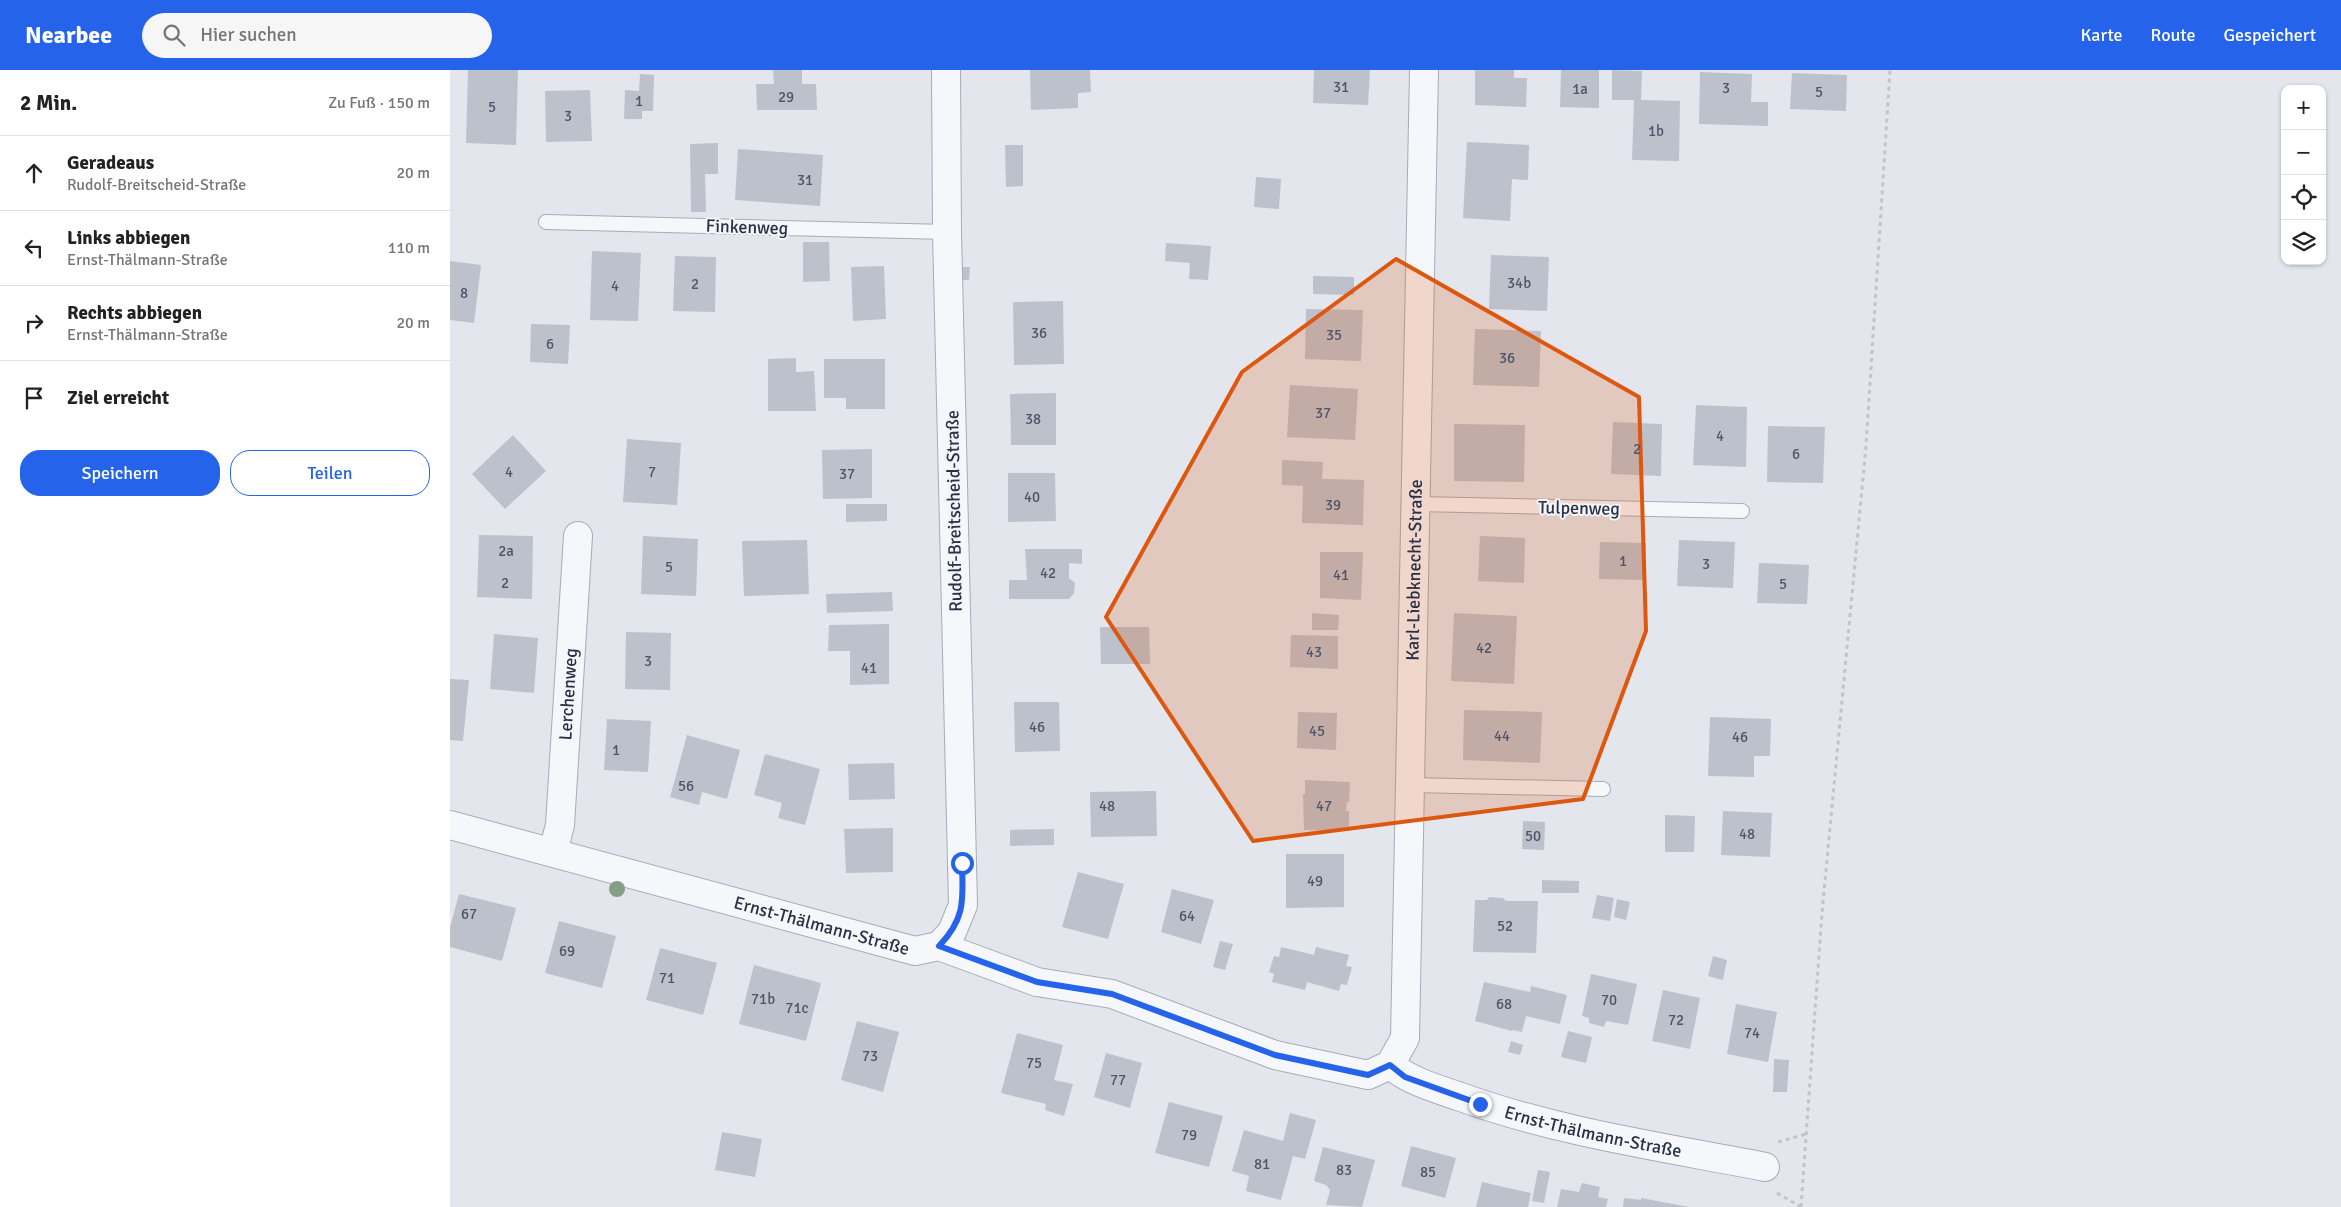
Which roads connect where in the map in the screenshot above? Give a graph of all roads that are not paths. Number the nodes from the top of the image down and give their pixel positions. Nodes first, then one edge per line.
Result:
1 (946, 70) edge
2 (1424, 70) edge
3 (546, 222) dead end
4 (947, 232) junction
5 (1416, 504) junction
6 (1742, 511) dead end
7 (578, 536) dead end
8 (1411, 785) junction
9 (1603, 789) dead end
10 (450, 825) edge
11 (553, 852) junction
12 (939, 946) junction
13 (1390, 1065) junction
14 (1767, 1156) road end

1 - 4 street, Rudolf-Breitscheid-Straße
2 - 5 street, Karl-Liebknecht-Straße
3 - 4 lane, Finkenweg
4 - 12 street, Rudolf-Breitscheid-Straße
5 - 6 lane, Tulpenweg
5 - 8 street, Karl-Liebknecht-Straße
7 - 11 street, Lerchenweg
8 - 9 lane
8 - 13 street, Karl-Liebknecht-Straße
10 - 11 street, Ernst-Thälmann-Straße
11 - 12 street, Ernst-Thälmann-Straße
12 - 13 street
13 - 14 street, Ernst-Thälmann-Straße

